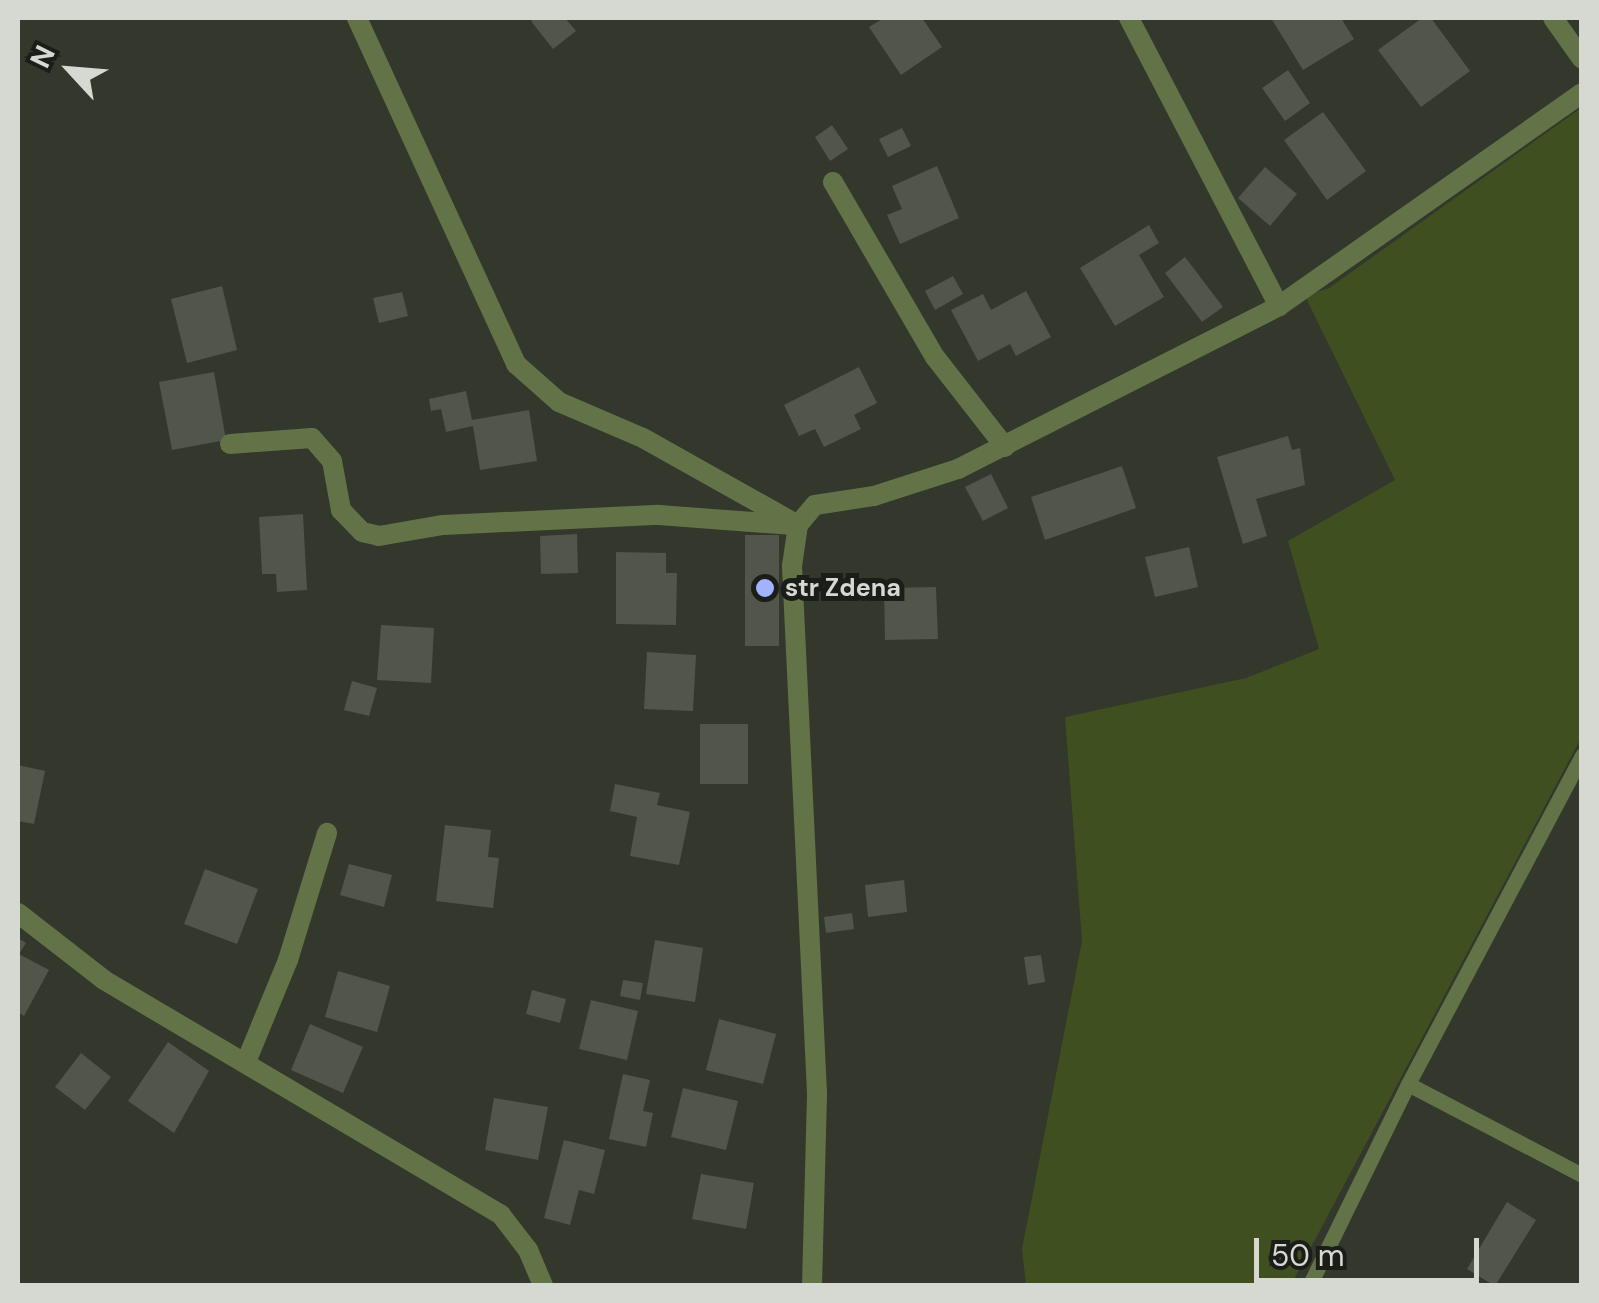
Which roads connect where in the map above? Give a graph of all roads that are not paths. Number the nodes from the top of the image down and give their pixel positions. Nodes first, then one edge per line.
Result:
1 (357, 18) edge
2 (1130, 18) edge
3 (1553, 18) edge
4 (1582, 59) edge
5 (1582, 94) edge
6 (833, 182) dead end
7 (1279, 306) junction
8 (230, 444) dead end
9 (1004, 447) junction
10 (798, 525) junction
11 (1582, 754) edge
12 (326, 833) dead end
13 (18, 913) edge
14 (246, 1062) junction
15 (1408, 1084) junction
16 (1582, 1175) edge
17 (543, 1286) edge
18 (812, 1286) edge
19 (1309, 1286) edge

1 - 10 street
2 - 7 street
3 - 4 street
5 - 7 street
6 - 9 street
7 - 9 street
8 - 10 street
9 - 10 street
10 - 18 street
11 - 15 lane
12 - 14 street
13 - 14 street
14 - 17 street
15 - 16 lane
15 - 19 lane

